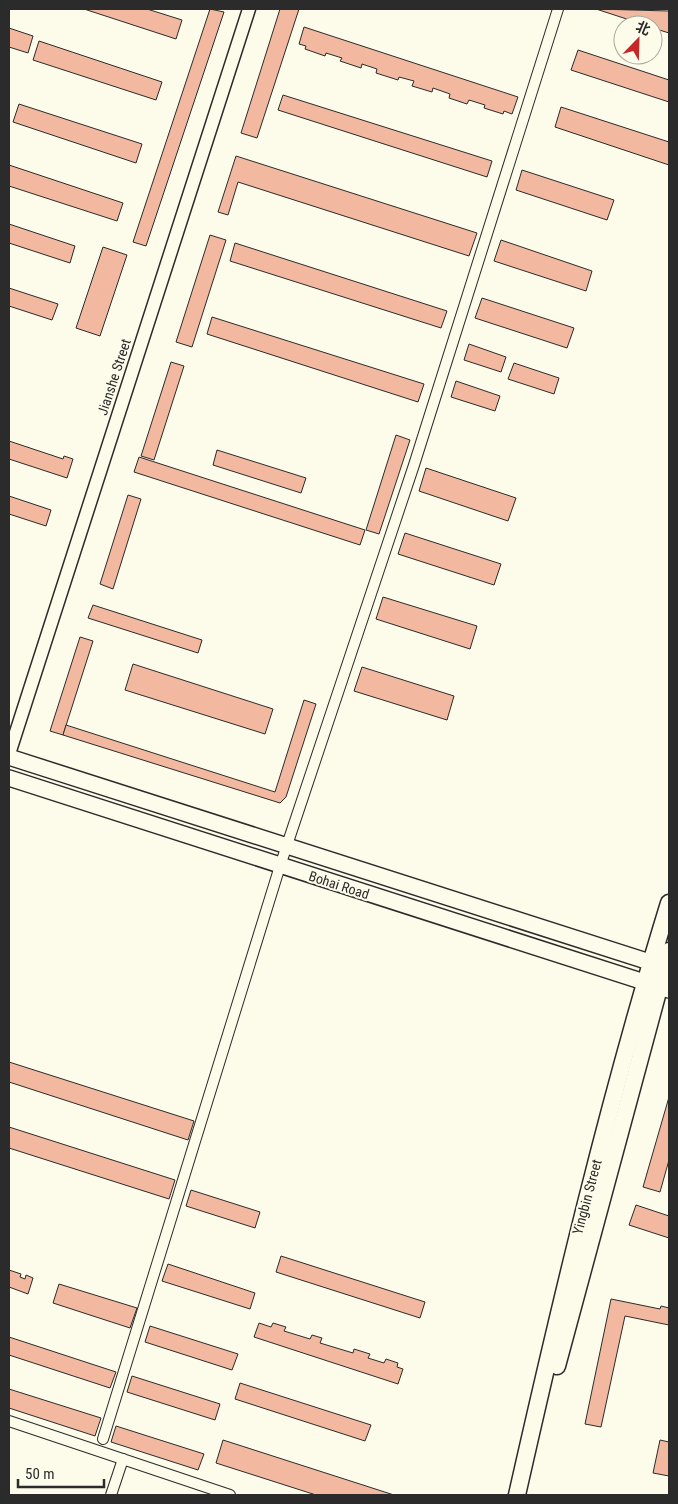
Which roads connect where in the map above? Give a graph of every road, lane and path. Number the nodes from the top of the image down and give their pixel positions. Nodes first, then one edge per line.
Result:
1 (249, 9) edge
2 (558, 9) edge
3 (9, 756) edge
4 (9, 778) edge
5 (287, 846) junction
6 (280, 866) junction
7 (669, 903) edge
8 (669, 951) edge
9 (661, 966) edge
10 (657, 986) edge
11 (9, 1421) edge
12 (103, 1439) dead end
13 (123, 1460) junction
14 (111, 1495) edge
15 (230, 1495) edge
16 (517, 1495) edge
17 (528, 1495) edge

1 - 3 street, Jianshe Street
2 - 5 street
3 - 5 main road, Bohai Road
4 - 6 main road, Bohai Road
5 - 6 street
5 - 9 main road, Bohai Road
6 - 10 main road, Bohai Road
6 - 12 street
7 - 9 main road, Yingbin Street
8 - 9 main road, Yingbin Street
9 - 10 main road, Yingbin Street
10 - 16 main road, Yingbin Street
10 - 17 main road, Yingbin Street
11 - 13 street
13 - 14 street
13 - 15 street

